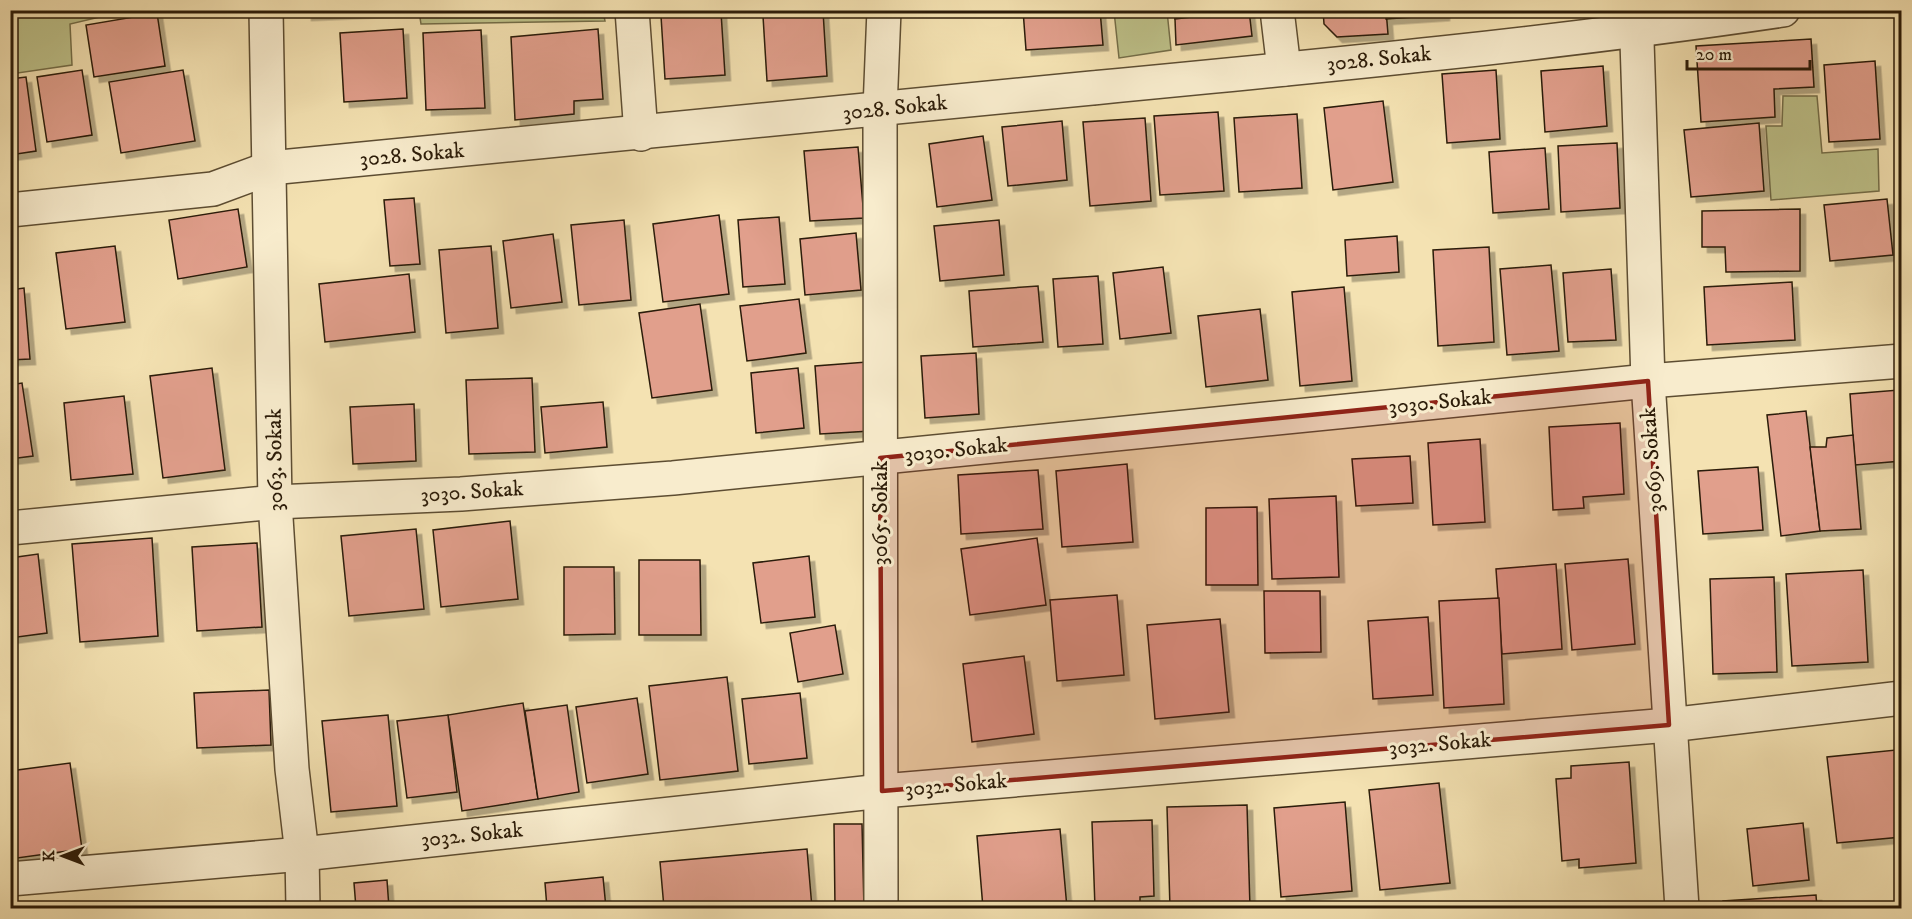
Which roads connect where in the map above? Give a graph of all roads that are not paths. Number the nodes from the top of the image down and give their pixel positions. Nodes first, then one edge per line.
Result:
1 (267, 10) edge
2 (632, 10) edge
3 (884, 10) edge
4 (1277, 10) edge
5 (1783, 10) edge
6 (1637, 21) edge
7 (1284, 69) junction
8 (879, 109) junction
9 (641, 134) junction
10 (270, 168) junction
11 (10, 210) edge
12 (1902, 361) edge
13 (1648, 381) junction
14 (879, 458) junction
15 (275, 502) junction
16 (10, 528) edge
17 (1902, 698) edge
18 (1669, 725) junction
19 (882, 791) junction
20 (302, 854) junction
21 (10, 879) edge
22 (303, 909) edge
23 (881, 909) edge
24 (1682, 909) edge

1 - 10 street, 3063. Sokak
2 - 9 street
3 - 8 street, 3065. Sokak
4 - 7 street
5 - 6 street, 3028. Sokak
6 - 7 street, 3028. Sokak
6 - 13 street, 3069. Sokak
7 - 8 street, 3028. Sokak
8 - 9 street, 3028. Sokak
8 - 14 street, 3065. Sokak
9 - 10 street, 3028. Sokak
10 - 11 street, 3028. Sokak
10 - 15 street, 3063. Sokak
12 - 13 street, 3030. Sokak
13 - 14 street, 3030. Sokak
13 - 18 street, 3069. Sokak
14 - 15 street, 3030. Sokak
14 - 19 street, 3065. Sokak
15 - 16 street, 3030. Sokak
15 - 20 street, 3063. Sokak
17 - 18 street, 3032. Sokak
18 - 19 street, 3032. Sokak
18 - 24 street, 3069. Sokak
19 - 20 street, 3032. Sokak
19 - 23 street, 3065. Sokak
20 - 21 street, 3032. Sokak
20 - 22 street, 3063. Sokak

